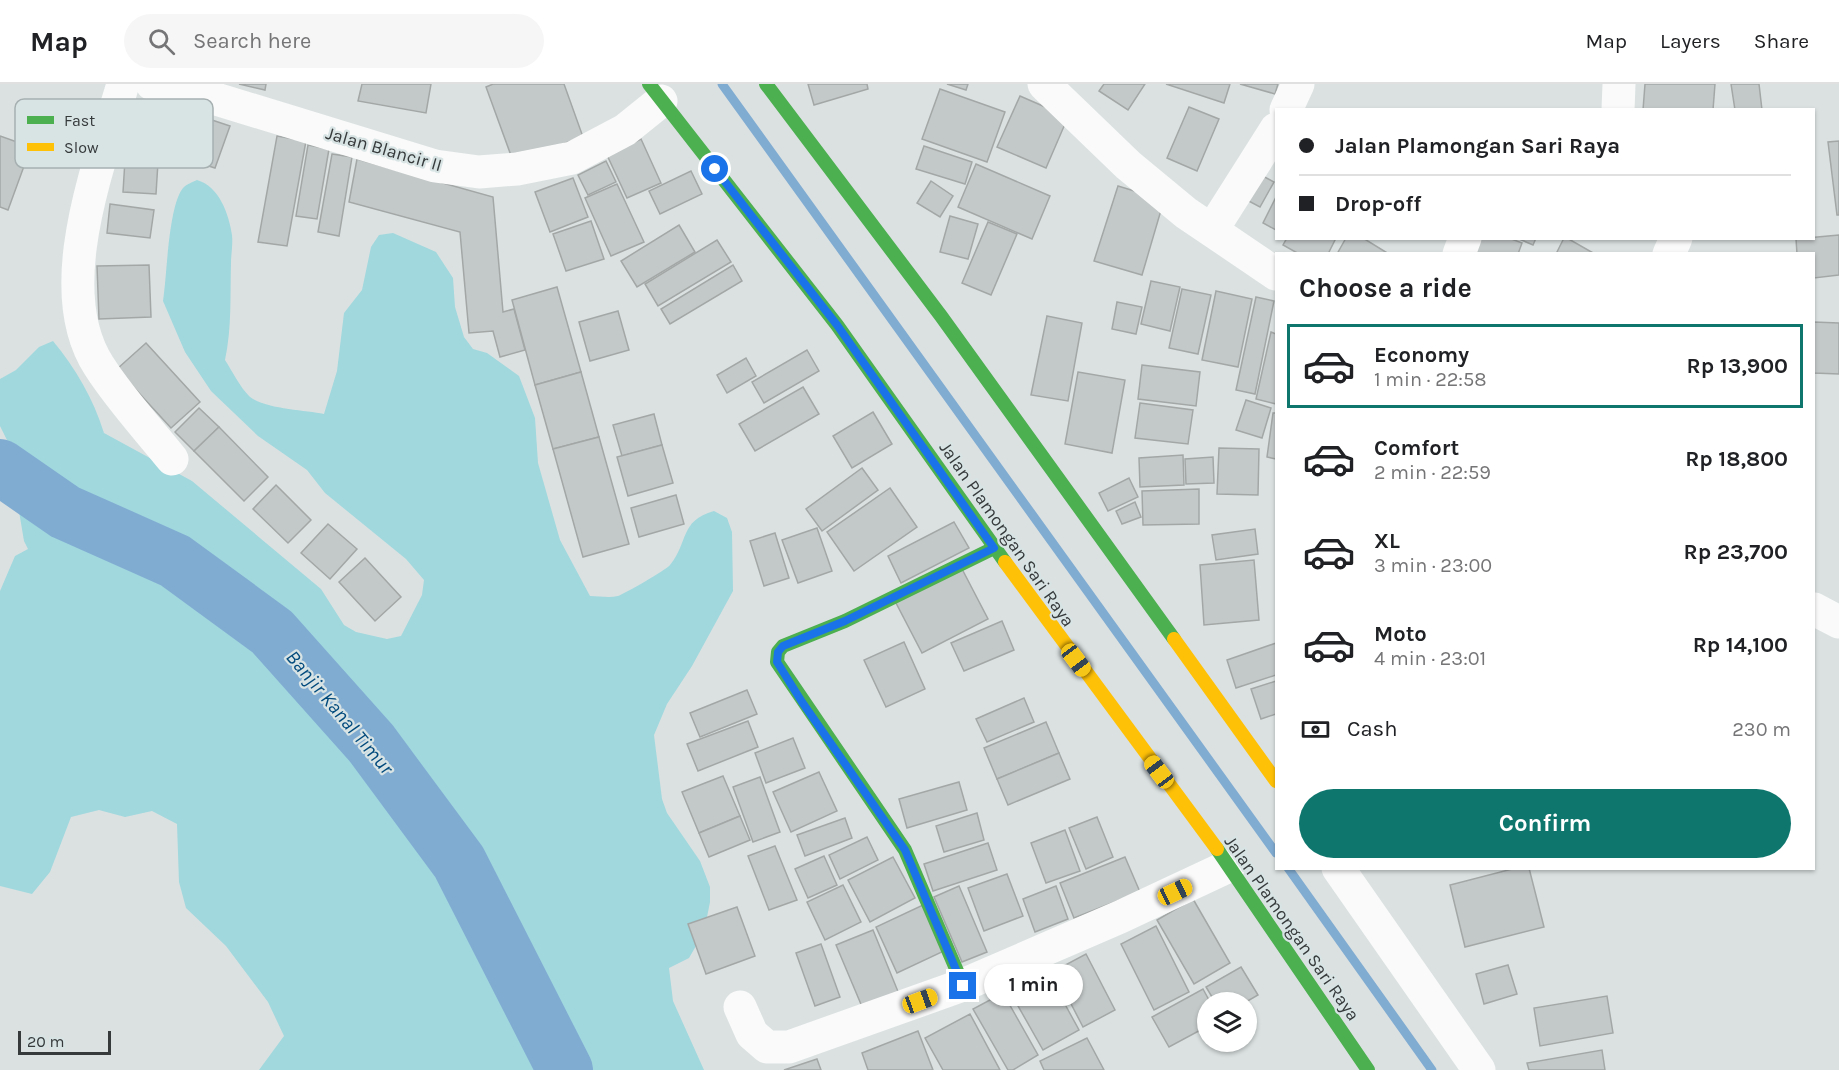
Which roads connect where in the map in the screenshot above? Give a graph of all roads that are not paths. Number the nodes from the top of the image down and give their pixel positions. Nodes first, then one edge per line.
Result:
1 (123, 84) edge
2 (766, 84) edge
3 (1044, 84) edge
4 (1298, 84) edge
5 (1619, 84) edge
6 (160, 85) edge
7 (655, 93) edge
8 (119, 99) edge
9 (1287, 108) edge
10 (1617, 108) edge
11 (1275, 131) edge
12 (99, 168) edge
13 (1212, 230) junction
14 (1275, 273) edge
15 (172, 459) dead end
16 (994, 548) junction
17 (1815, 610) edge
18 (1839, 622) edge
19 (1275, 780) edge
20 (1229, 866) junction
21 (1339, 870) edge
22 (963, 986) junction
23 (740, 1007) dead end
24 (1368, 1070) edge
25 (1479, 1070) edge

1 - 8 street
2 - 19 street
3 - 13 street
4 - 9 street
5 - 10 street
6 - 7 street, Jalan Blancir II
7 - 16 street, Jalan Plamongan Sari Raya
11 - 13 street
12 - 15 street
13 - 14 street
16 - 20 street, Jalan Plamongan Sari Raya
16 - 22 street
17 - 18 street
20 - 22 street
20 - 24 street, Jalan Plamongan Sari Raya
21 - 25 street
22 - 23 street

